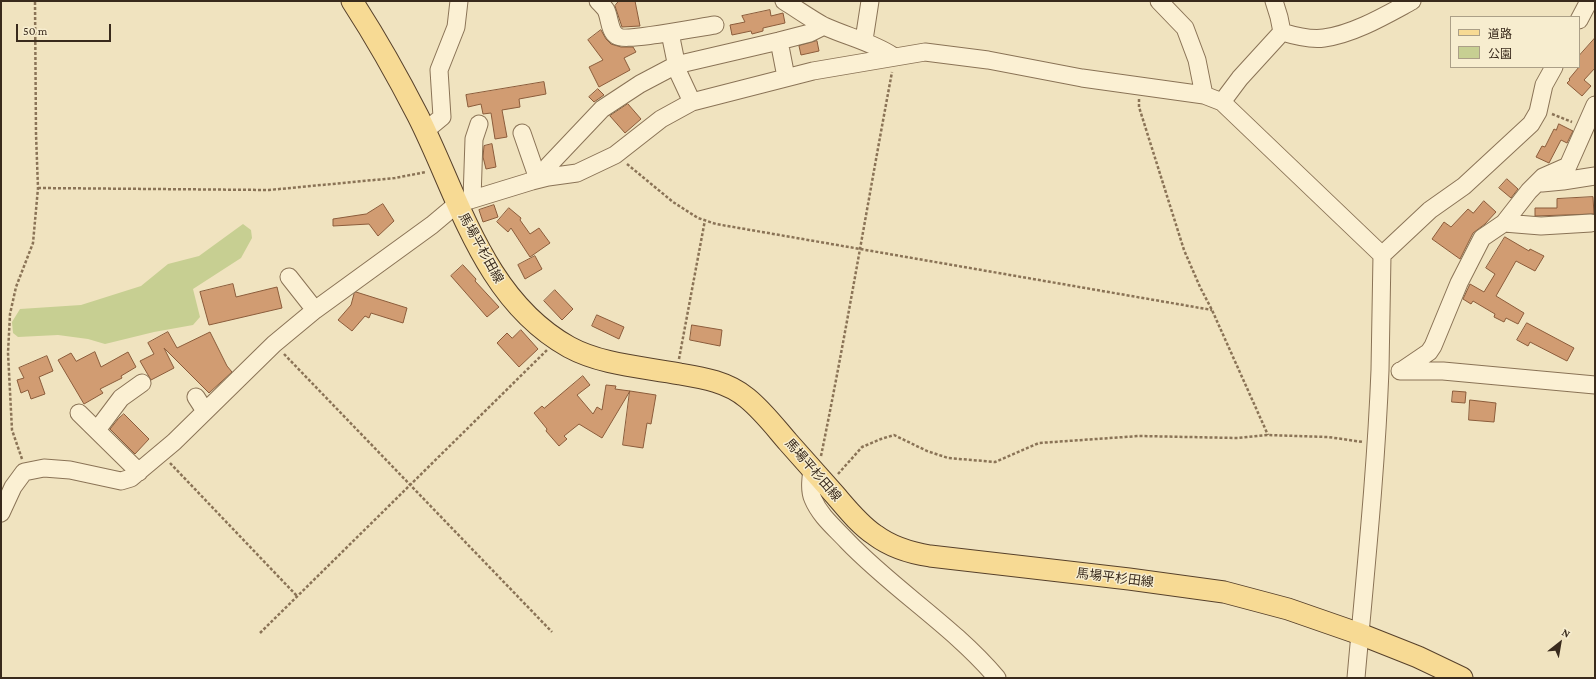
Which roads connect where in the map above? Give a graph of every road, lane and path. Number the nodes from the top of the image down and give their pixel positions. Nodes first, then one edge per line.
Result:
1 (35, 1) edge
2 (352, 1) edge
3 (459, 1) edge
4 (598, 1) edge
5 (784, 1) edge
6 (870, 1) edge
7 (1159, 1) edge
8 (1274, 1) edge
9 (1412, 1) edge
10 (1589, 1) edge
11 (1580, 18) edge
12 (715, 25) dead end
13 (824, 26) junction
14 (1282, 32) junction
15 (670, 33) junction
16 (864, 40) junction
17 (779, 41) junction
18 (893, 56) junction
19 (676, 65) junction
20 (1553, 68) edge
21 (786, 78) junction
22 (1140, 87) junction
23 (1204, 95) junction
24 (692, 102) junction
25 (1222, 102) junction
26 (1595, 106) edge
27 (1538, 110) junction
28 (479, 124) dead end
29 (1586, 127) junction
30 (424, 131) junction
31 (522, 133) dead end
32 (616, 155) junction
33 (442, 169) junction
34 (1595, 176) edge
35 (543, 178) junction
36 (1537, 183) junction
37 (38, 188) junction
38 (465, 201) junction
39 (705, 220) junction
40 (1590, 222) dead end
41 (1504, 223) junction
42 (859, 249) junction
43 (1382, 255) junction
44 (289, 277) dead end
45 (315, 310) junction
46 (1212, 310) junction
47 (558, 340) junction
48 (274, 344) junction
49 (1380, 369) junction
50 (1401, 371) junction
51 (677, 373) junction
52 (142, 383) dead end
53 (1595, 385) edge
54 (79, 413) dead end
55 (97, 430) junction
56 (1268, 435) junction
57 (1376, 444) junction
58 (161, 453) junction
59 (812, 469) junction
60 (24, 472) junction
61 (139, 472) junction
62 (836, 476) dead end
63 (409, 484) junction
64 (1, 513) edge
65 (297, 596) junction
66 (552, 632) dead end
67 (260, 633) dead end
68 (1360, 634) junction
69 (997, 678) edge
70 (1356, 678) edge
71 (1462, 678) edge

1 - 37 path
2 - 30 main road, 馬場平杉田線
3 - 30 street
4 - 15 street
5 - 13 street
6 - 16 street
7 - 23 street
8 - 14 street
9 - 14 street
10 - 11 street
12 - 15 street
13 - 16 street
13 - 17 street
14 - 25 street
15 - 19 street
16 - 18 street
17 - 19 street
17 - 21 street
18 - 21 street
18 - 22 street
18 - 42 path
19 - 24 street
19 - 35 street
20 - 27 street
21 - 24 street
22 - 23 street
22 - 46 path
23 - 25 street
24 - 32 street
25 - 43 street
26 - 29 street
27 - 29 path
27 - 43 street
28 - 38 street
29 - 36 street
30 - 33 main road, 馬場平杉田線
31 - 35 street
32 - 35 street
32 - 39 path
33 - 37 path
33 - 38 main road, 馬場平杉田線
34 - 36 street
35 - 38 street
36 - 41 street
37 - 60 path
38 - 45 street
38 - 47 main road, 馬場平杉田線
39 - 42 path
39 - 51 path
40 - 41 street
41 - 50 street
42 - 46 path
42 - 59 path
43 - 49 street
44 - 45 street
45 - 48 street
46 - 56 path
47 - 51 main road, 馬場平杉田線
47 - 63 path
48 - 58 street
48 - 63 path
49 - 50 street
49 - 57 street
50 - 53 street
51 - 59 main road, 馬場平杉田線
52 - 55 street
54 - 55 street
55 - 61 street
56 - 57 path
56 - 62 path
57 - 68 street
58 - 61 street
58 - 65 path
59 - 68 main road, 馬場平杉田線
59 - 69 street
60 - 61 street
60 - 64 street
63 - 65 path
63 - 66 path
65 - 67 path
68 - 70 street
68 - 71 main road, 馬場平杉田線

